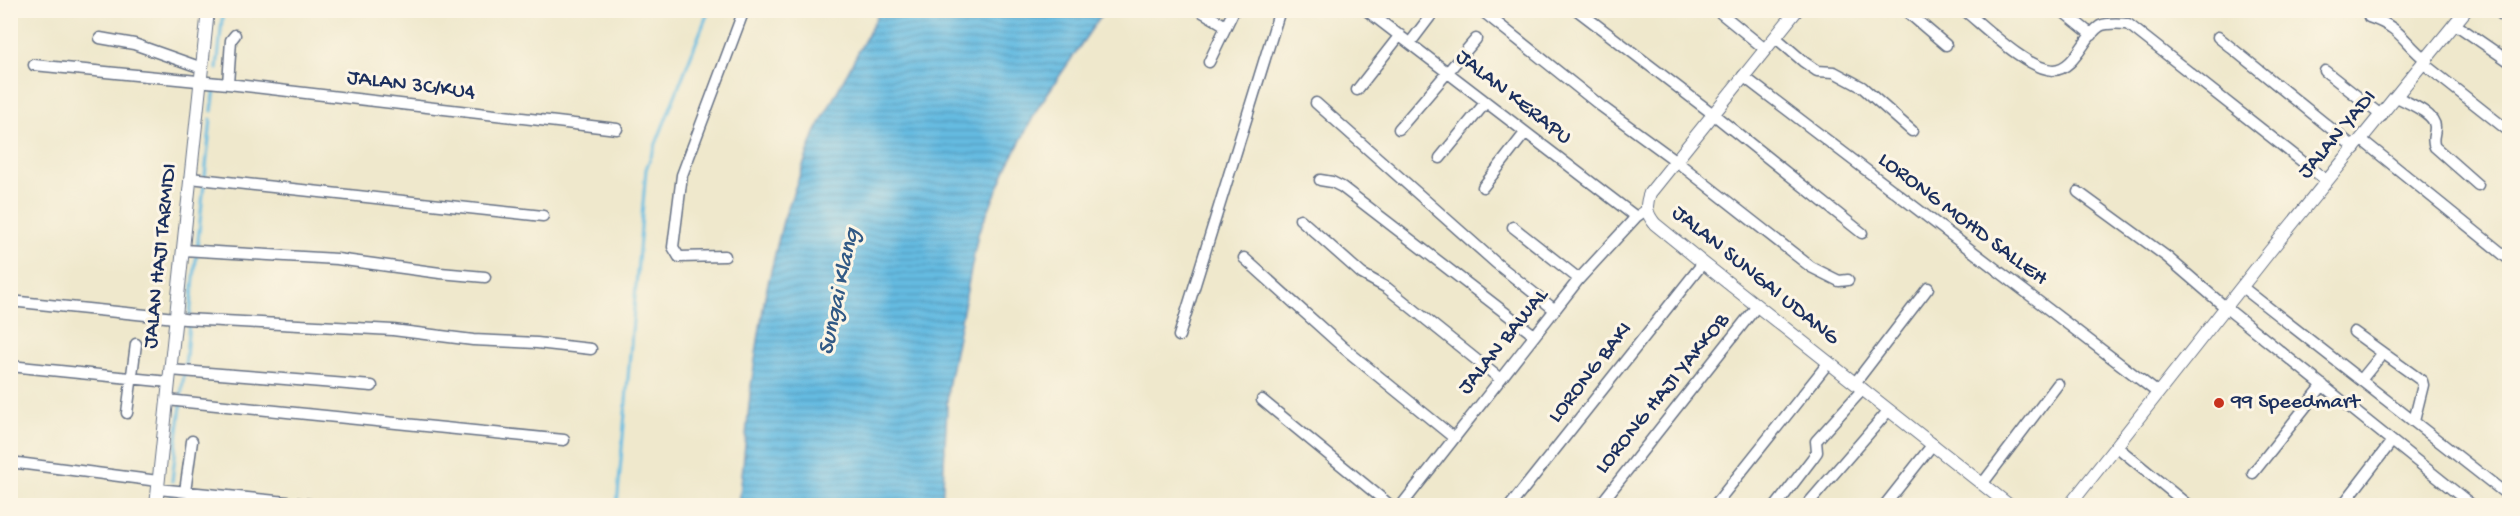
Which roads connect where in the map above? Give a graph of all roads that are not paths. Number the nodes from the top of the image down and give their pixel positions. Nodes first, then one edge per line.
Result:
1 (208, 10) edge
2 (744, 10) edge
3 (1198, 10) edge
4 (1234, 10) edge
5 (1280, 10) edge
6 (1366, 10) edge
7 (1435, 10) edge
8 (1481, 10) edge
9 (1577, 10) edge
10 (1717, 10) edge
11 (1905, 10) edge
12 (1964, 10) edge
13 (2061, 10) edge
14 (2466, 10) edge
15 (2496, 10) edge
16 (1796, 11) edge
17 (2368, 17) dead end
18 (2510, 21) edge
19 (2456, 24) junction
20 (1226, 26) junction
21 (235, 35) dead end
22 (1400, 35) junction
23 (2092, 35) junction
24 (1775, 37) junction
25 (2218, 37) dead end
26 (100, 38) dead end
27 (1476, 39) dead end
28 (1410, 43) junction
29 (1946, 45) dead end
30 (1765, 49) junction
31 (1209, 62) dead end
32 (2510, 62) edge
33 (2426, 63) junction
34 (34, 65) dead end
35 (202, 68) junction
36 (2325, 71) dead end
37 (1448, 72) junction
38 (1743, 76) junction
39 (200, 83) junction
40 (228, 84) junction
41 (1357, 90) dead end
42 (2397, 97) junction
43 (1486, 102) junction
44 (1316, 103) dead end
45 (1713, 114) junction
46 (2382, 116) junction
47 (617, 129) dead end
48 (1399, 129) dead end
49 (1912, 131) dead end
50 (2510, 132) edge
51 (1525, 134) junction
52 (2358, 144) junction
53 (1440, 158) dead end
54 (1676, 161) junction
55 (190, 178) junction
56 (1320, 180) dead end
57 (2327, 181) junction
58 (2478, 185) dead end
59 (1483, 187) dead end
60 (2078, 192) dead end
61 (1641, 213) junction
62 (543, 216) dead end
63 (1300, 219) dead end
64 (1513, 227) dead end
65 (1862, 233) dead end
66 (187, 250) junction
67 (725, 256) dead end
68 (1244, 258) dead end
69 (2510, 260) edge
70 (1703, 263) junction
71 (485, 277) dead end
72 (1579, 279) junction
73 (1848, 280) dead end
74 (2242, 287) junction
75 (1928, 288) dead end
76 (10, 301) edge
77 (1757, 306) junction
78 (2225, 307) junction
79 (1555, 310) junction
80 (176, 317) junction
81 (2354, 332) dead end
82 (1534, 335) junction
83 (1179, 336) dead end
84 (136, 344) dead end
85 (591, 349) dead end
86 (2383, 353) junction
87 (1829, 362) junction
88 (10, 366) edge
89 (170, 376) junction
90 (1499, 378) junction
91 (132, 379) junction
92 (2361, 380) junction
93 (2058, 384) dead end
94 (372, 386) dead end
95 (1859, 386) junction
96 (2323, 386) junction
97 (2158, 393) junction
98 (167, 400) junction
99 (1262, 400) dead end
100 (1889, 410) junction
101 (127, 413) dead end
102 (2414, 421) junction
103 (1453, 438) junction
104 (192, 441) dead end
105 (564, 441) dead end
106 (2392, 441) junction
107 (1933, 444) junction
108 (2116, 446) junction
109 (10, 462) edge
110 (2253, 473) dead end
111 (1983, 483) junction
112 (158, 484) junction
113 (184, 492) junction
114 (2460, 496) junction
115 (2510, 497) edge
116 (156, 506) edge
117 (183, 506) edge
118 (327, 506) edge
119 (1391, 506) edge
120 (1401, 506) edge
121 (1510, 506) edge
122 (1599, 506) edge
123 (1714, 506) edge
124 (1776, 506) edge
125 (1806, 506) edge
126 (1884, 506) edge
127 (2010, 506) edge
128 (2069, 506) edge
129 (2189, 506) edge
130 (2342, 506) edge
131 (2452, 506) edge
132 (2473, 506) edge

1 - 35 street, JALAN HAJI TARMIDI
2 - 67 street
3 - 20 street
4 - 20 street
5 - 83 street
6 - 22 street, JALAN KERAPU
7 - 28 street
8 - 54 street
9 - 45 street
10 - 30 street
11 - 29 street
12 - 23 street
13 - 23 street
14 - 19 street, JALAN YADI
15 - 18 street
16 - 24 street, JALAN SUNGAI UDANG
17 - 33 street
19 - 32 street
19 - 33 street, JALAN YADI
20 - 31 street
21 - 40 street
22 - 28 street, JALAN KERAPU
22 - 41 street
23 - 57 street
24 - 30 street, JALAN SUNGAI UDANG
24 - 49 street
25 - 52 street
26 - 35 street
27 - 37 street
28 - 37 street, JALAN KERAPU
30 - 38 street, JALAN SUNGAI UDANG
33 - 42 street, JALAN YADI
33 - 50 street
34 - 39 street, JALAN 3C/KU4
35 - 39 street, JALAN HAJI TARMIDI
36 - 46 street
37 - 43 street, JALAN KERAPU
37 - 48 street
38 - 45 street, JALAN SUNGAI UDANG
38 - 97 street, LORONG MOHD SALLEH
39 - 40 street, JALAN 3C/KU4
39 - 55 street, JALAN HAJI TARMIDI
40 - 47 street, JALAN 3C/KU4
42 - 46 street, JALAN YADI
42 - 58 street
43 - 51 street, JALAN KERAPU
43 - 53 street
44 - 79 street
45 - 54 street, JALAN SUNGAI UDANG
45 - 65 street
46 - 52 street, JALAN YADI
51 - 59 street
51 - 61 street, JALAN KERAPU
52 - 57 street, JALAN YADI
52 - 69 street
54 - 61 street, JALAN SUNGAI UDANG
54 - 73 street
55 - 62 street
55 - 66 street, JALAN HAJI TARMIDI
56 - 82 street
57 - 74 street, JALAN YADI
60 - 78 street
61 - 70 street, JALAN SUNGAI UDANG
61 - 72 street, JALAN BAWAL
63 - 90 street
64 - 72 street
66 - 71 street
66 - 80 street, JALAN HAJI TARMIDI
68 - 103 street
70 - 77 street, JALAN SUNGAI UDANG
70 - 121 street, LORONG BAKI
72 - 79 street, JALAN BAWAL
74 - 78 street, JALAN YADI
74 - 92 street
75 - 95 street
76 - 80 street
77 - 87 street, JALAN SUNGAI UDANG
77 - 122 street, LORONG HAJI YAKKOB
78 - 96 street
78 - 97 street, JALAN YADI
79 - 82 street, JALAN BAWAL
80 - 85 street
80 - 89 street, JALAN HAJI TARMIDI
81 - 86 street
82 - 90 street, JALAN BAWAL
84 - 91 street
86 - 92 street
86 - 102 street
87 - 95 street, JALAN SUNGAI UDANG
87 - 123 street
88 - 91 street
89 - 91 street
89 - 94 street
89 - 98 street, JALAN HAJI TARMIDI
90 - 103 street, JALAN BAWAL
91 - 101 street
92 - 102 street
93 - 111 street
95 - 100 street, JALAN SUNGAI UDANG
95 - 124 street
96 - 106 street
96 - 110 street
97 - 108 street, JALAN YADI
98 - 105 street
98 - 112 street, JALAN HAJI TARMIDI
99 - 119 street
100 - 107 street, JALAN SUNGAI UDANG
100 - 125 street
102 - 115 street
103 - 120 street, JALAN BAWAL
104 - 113 street
106 - 114 street
106 - 130 street
107 - 111 street, JALAN SUNGAI UDANG
107 - 126 street
108 - 128 street, JALAN YADI
108 - 129 street
109 - 112 street
111 - 127 street, JALAN SUNGAI UDANG
112 - 113 street
112 - 116 street, JALAN HAJI TARMIDI
113 - 117 street
113 - 118 street
114 - 131 street
114 - 132 street

